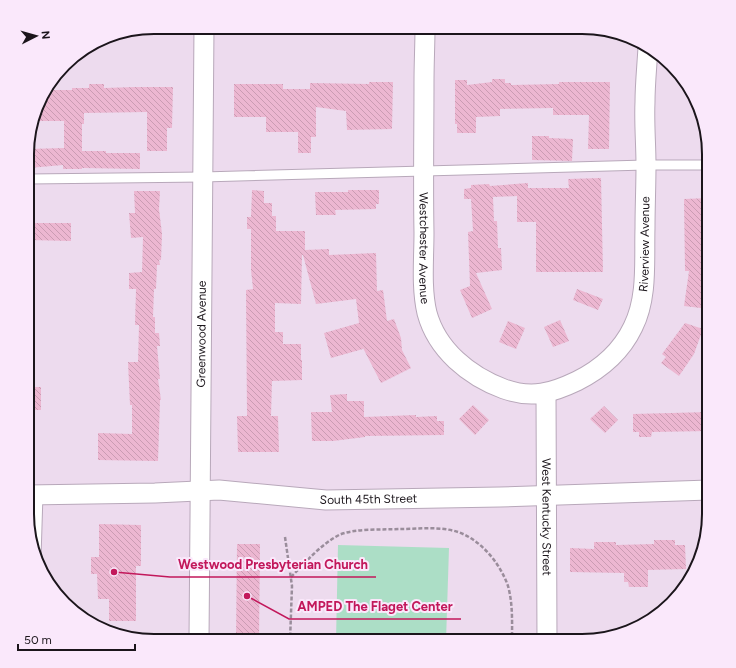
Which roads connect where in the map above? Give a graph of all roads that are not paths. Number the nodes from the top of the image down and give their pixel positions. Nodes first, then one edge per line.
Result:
1 (204, 34) edge
2 (425, 34) edge
3 (648, 53) edge
4 (702, 164) edge
5 (646, 165) junction
6 (424, 172) junction
7 (203, 177) junction
8 (34, 179) edge
9 (546, 394) junction
10 (702, 490) edge
11 (200, 491) junction
12 (34, 495) edge
13 (546, 496) junction
14 (199, 634) edge
15 (547, 634) edge

1 - 7 street, Greenwood Avenue
2 - 6 street, Westchester Avenue
3 - 5 street, Riverview Avenue
4 - 5 lane
5 - 6 lane
5 - 9 street, Riverview Avenue
6 - 7 lane
6 - 9 street, Westchester Avenue
7 - 8 lane
7 - 11 street, Greenwood Avenue
9 - 13 street, West Kentucky Street
10 - 13 street, South 45th Street
11 - 12 street, South 45th Street
11 - 13 street, South 45th Street
11 - 14 street, Greenwood Avenue
13 - 15 street, West Kentucky Street

